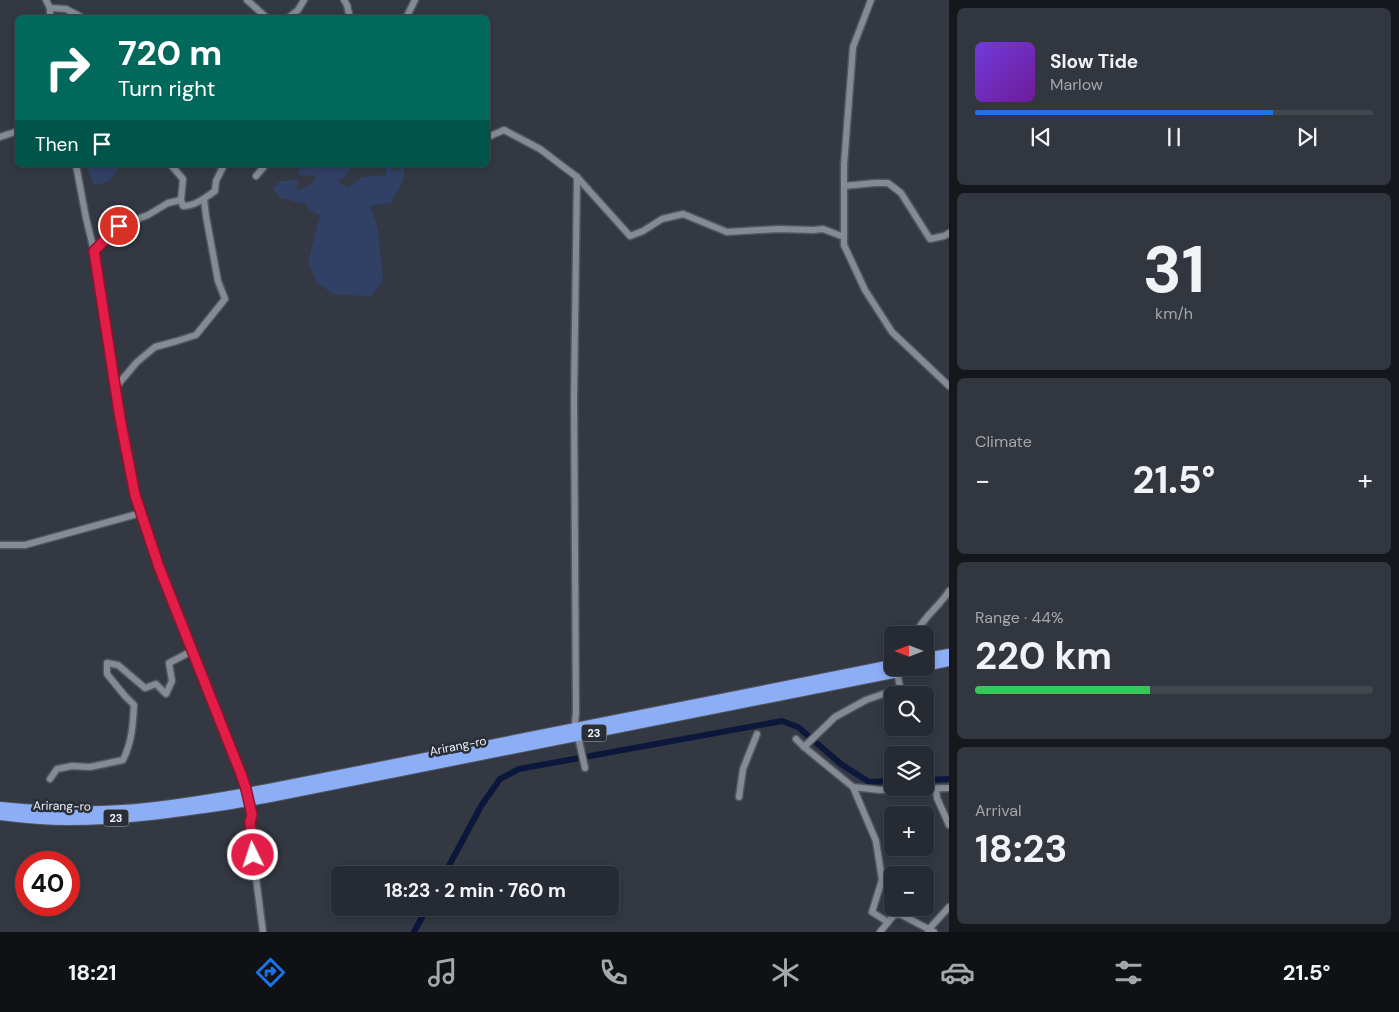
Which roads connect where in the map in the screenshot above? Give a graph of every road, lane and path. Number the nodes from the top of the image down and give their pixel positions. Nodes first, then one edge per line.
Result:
1 (46, 0) edge
2 (247, 0) edge
3 (304, 0) edge
4 (344, 0) edge
5 (415, 0) edge
6 (871, 0) edge
7 (50, 8) junction
8 (50, 15) edge
9 (77, 15) edge
10 (264, 15) edge
11 (292, 15) edge
12 (349, 15) edge
13 (408, 15) edge
14 (15, 133) edge
15 (490, 136) edge
16 (0, 137) edge
17 (76, 167) edge
18 (173, 167) edge
19 (223, 167) edge
20 (263, 167) edge
21 (256, 176) dead end
22 (577, 177) junction
23 (844, 186) junction
24 (204, 199) junction
25 (181, 200) junction
26 (949, 233) edge
27 (844, 238) junction
28 (94, 251) junction
29 (949, 386) edge
30 (115, 388) junction
31 (141, 513) junction
32 (0, 545) edge
33 (949, 591) edge
34 (920, 626) edge
35 (192, 651) junction
36 (949, 654) edge
37 (934, 656) edge
38 (949, 662) edge
39 (934, 664) edge
40 (884, 667) edge
41 (884, 675) edge
42 (898, 677) dead end
43 (575, 722) dead end
44 (757, 734) dead end
45 (796, 739) dead end
46 (579, 741) dead end
47 (805, 745) junction
48 (585, 766) dead end
49 (50, 778) dead end
50 (853, 786) junction
51 (936, 788) junction
52 (949, 788) edge
53 (269, 793) junction
54 (739, 797) dead end
55 (230, 800) junction
56 (0, 807) edge
57 (0, 815) edge
58 (949, 825) edge
59 (949, 907) edge
60 (888, 922) junction
61 (931, 931) edge
62 (263, 932) edge
63 (880, 932) edge

1 - 7 street
2 - 10 street
3 - 11 street
4 - 12 street
5 - 13 street
6 - 23 street
7 - 8 street
7 - 9 street
14 - 16 street
15 - 22 street
17 - 28 street
18 - 25 street
19 - 24 street
20 - 21 street
22 - 27 street
22 - 43 street
23 - 26 street
23 - 27 street
24 - 25 street
24 - 30 street
25 - 28 street
27 - 29 street
28 - 30 street
30 - 31 street
31 - 32 street
31 - 35 street
33 - 34 street
35 - 49 street
35 - 62 street
36 - 37 highway
38 - 39 highway
40 - 53 highway, Arirang-ro / 23
41 - 53 highway, Arirang-ro / 23
42 - 47 street
44 - 54 street
45 - 47 street
46 - 48 street
47 - 50 street
50 - 51 street
50 - 60 street
51 - 52 street
51 - 58 street
53 - 55 highway, Arirang-ro / 23, bridge
55 - 56 highway, Arirang-ro / 23
55 - 57 highway, Arirang-ro / 23
59 - 61 street
60 - 61 street
60 - 63 street

